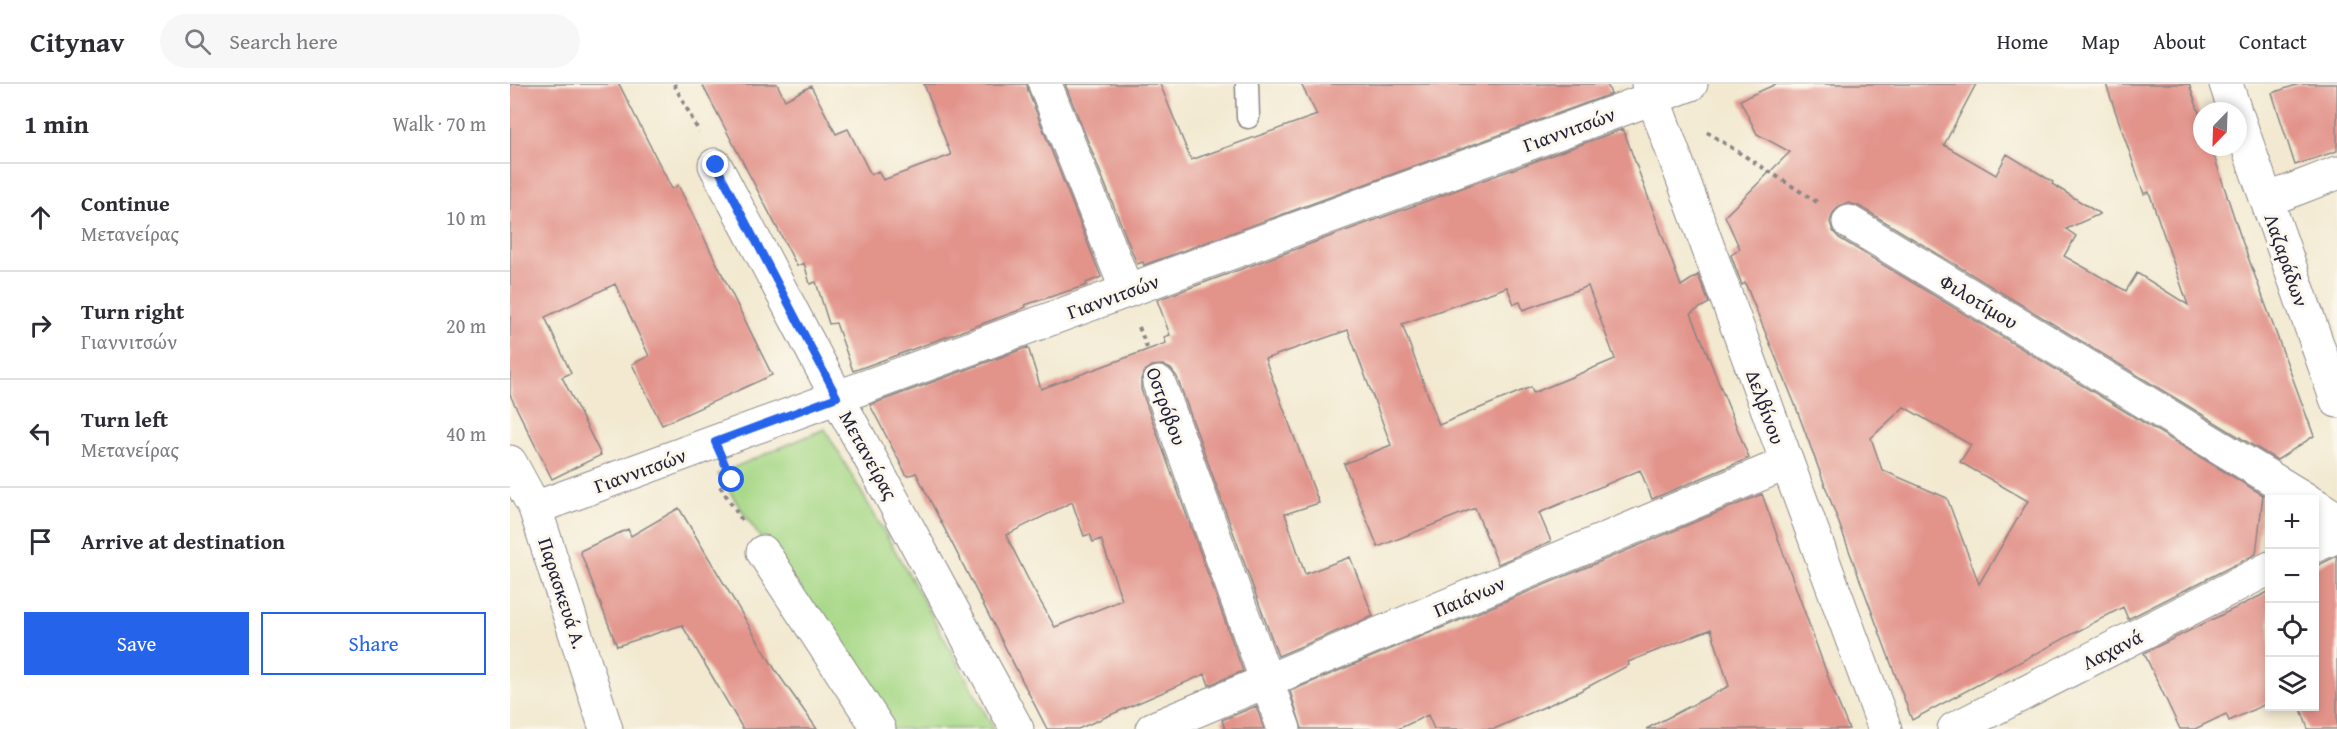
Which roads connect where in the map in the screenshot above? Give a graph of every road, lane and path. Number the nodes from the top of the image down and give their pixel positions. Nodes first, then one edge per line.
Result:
1 (674, 84) edge
2 (1045, 84) edge
3 (1247, 84) edge
4 (1691, 84) edge
5 (2226, 84) edge
6 (1651, 91) edge
7 (2232, 102) edge
8 (1248, 117) dead end
9 (1702, 129) dead end
10 (2247, 144) edge
11 (716, 165) joint
12 (2337, 173) edge
13 (2266, 200) junction
14 (1849, 222) joint
15 (1127, 291) junction
16 (1159, 383) joint
17 (837, 397) junction
18 (2337, 401) edge
19 (715, 442) junction
20 (510, 462) edge
21 (1787, 462) junction
22 (2299, 495) edge
23 (2319, 507) edge
24 (536, 508) junction
25 (2337, 519) edge
26 (2337, 536) edge
27 (2319, 544) edge
28 (763, 552) joint
29 (2265, 571) edge
30 (1265, 681) junction
31 (606, 729) edge
32 (879, 729) edge
33 (1017, 729) edge
34 (1152, 729) edge
35 (1284, 729) edge
36 (1885, 729) edge
37 (1954, 729) edge

1 - 11 path
2 - 15 street
3 - 8 lane
4 - 6 street, Γιαννιτσών
5 - 7 street
6 - 15 street, Γιαννιτσών
6 - 21 street, Δελβίνου
9 - 14 path
10 - 13 street, Λαζαράδων
11 - 17 street, Μετανείρας
12 - 13 street
13 - 18 street, Λαζαράδων
14 - 22 street, Φιλοτίμου
15 - 16 path, Οστρόβου
15 - 17 street, Γιαννιτσών
16 - 30 street, Οστρόβου
17 - 19 street, Γιαννιτσών
17 - 33 street, Μετανείρας
19 - 24 street, Γιαννιτσών
19 - 28 path
20 - 24 street, Παρασκευά Α.
21 - 30 street, Παιάνων
21 - 36 street, Δελβίνου
23 - 25 street
24 - 31 street, Παρασκευά Α.
26 - 27 street
28 - 32 street
29 - 37 street, Λαχανά
30 - 34 street, Παιάνων
30 - 35 street, Οστρόβου

